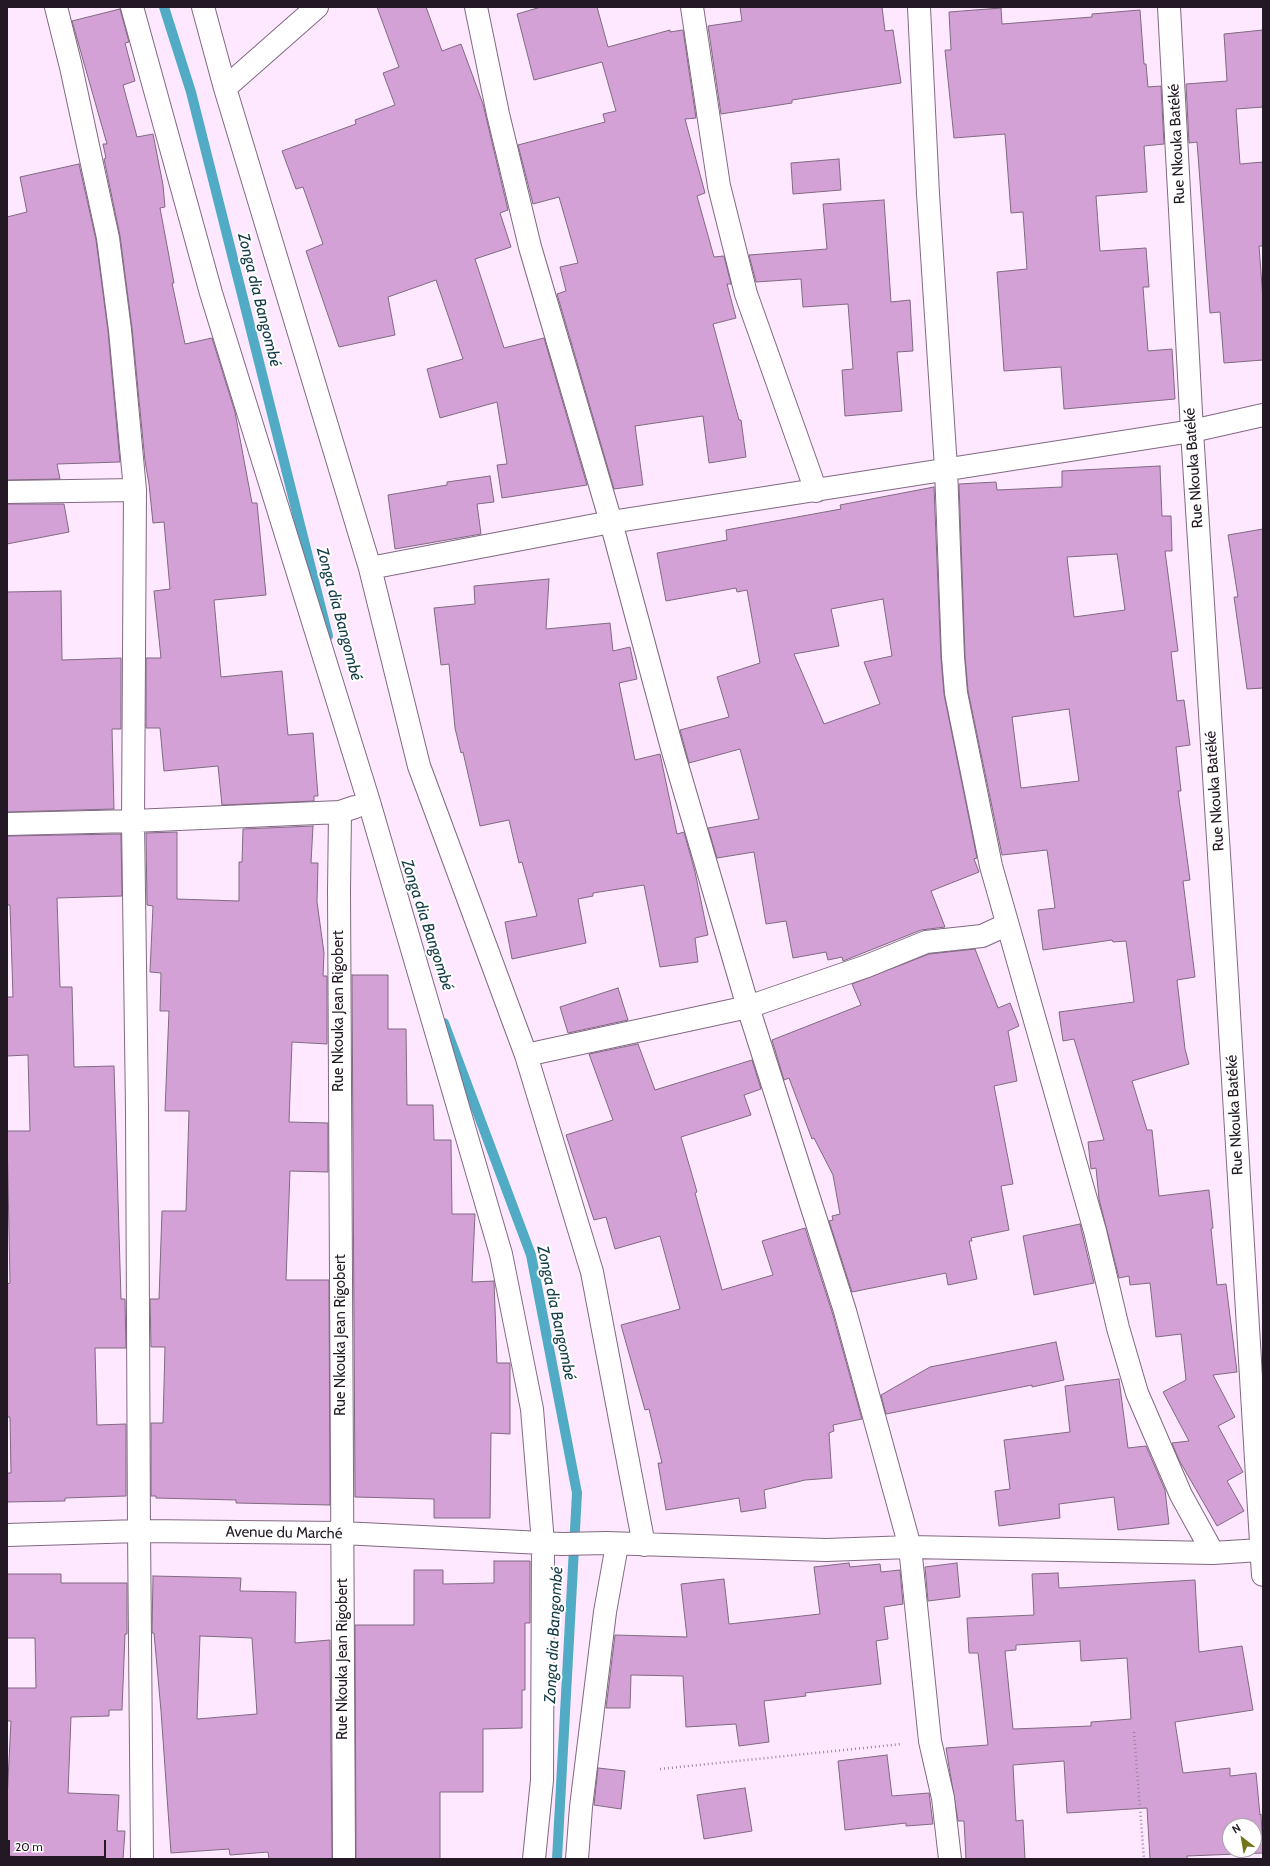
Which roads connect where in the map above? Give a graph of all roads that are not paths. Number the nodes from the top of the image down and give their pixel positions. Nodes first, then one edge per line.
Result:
1 (56, 7) edge
2 (132, 7) edge
3 (203, 7) edge
4 (317, 7) edge
5 (476, 7) edge
6 (692, 7) edge
7 (918, 7) edge
8 (1170, 7) edge
9 (225, 88) junction
10 (1263, 415) edge
11 (1192, 431) junction
12 (946, 468) junction
13 (135, 490) junction
14 (816, 491) junction
15 (7, 492) edge
16 (611, 522) junction
17 (370, 568) junction
18 (369, 802) junction
19 (340, 812) junction
20 (133, 821) junction
21 (7, 824) edge
22 (1006, 925) junction
23 (748, 1007) junction
24 (526, 1055) junction
25 (139, 1531) junction
26 (342, 1533) junction
27 (7, 1535) edge
28 (552, 1544) junction
29 (611, 1544) junction
30 (644, 1545) junction
31 (910, 1547) junction
32 (1260, 1550) junction
33 (1213, 1553) junction
34 (1263, 1575) edge
35 (142, 1859) edge
36 (344, 1859) edge
37 (534, 1859) edge
38 (577, 1859) edge
39 (950, 1859) edge

1 - 13 street
2 - 18 street
3 - 9 street
4 - 9 street
5 - 16 street
6 - 14 street
7 - 12 street
8 - 11 street, Rue Nkouka Batéké
9 - 17 street
10 - 11 street
11 - 12 street
11 - 32 street, Rue Nkouka Batéké
12 - 14 street
12 - 22 street
13 - 15 street
13 - 20 street
14 - 16 street
16 - 17 street
16 - 23 street
17 - 24 street
18 - 19 street
18 - 28 street
19 - 20 street
19 - 26 street, Rue Nkouka Jean Rigobert
20 - 21 street
20 - 25 street
22 - 23 street
22 - 33 street
23 - 24 street
23 - 31 street
24 - 30 street
25 - 26 street, Avenue du Marché
25 - 27 street, Avenue du Marché
25 - 35 street
26 - 28 street, Avenue du Marché
26 - 36 street, Rue Nkouka Jean Rigobert
28 - 29 street, Avenue du Marché
28 - 37 street
29 - 30 street, Avenue du Marché
29 - 38 street
30 - 31 street, Avenue du Marché
31 - 33 street, Avenue du Marché
31 - 39 street
32 - 33 street, Avenue du Marché
32 - 34 street, Rue Nkouka Batéké

